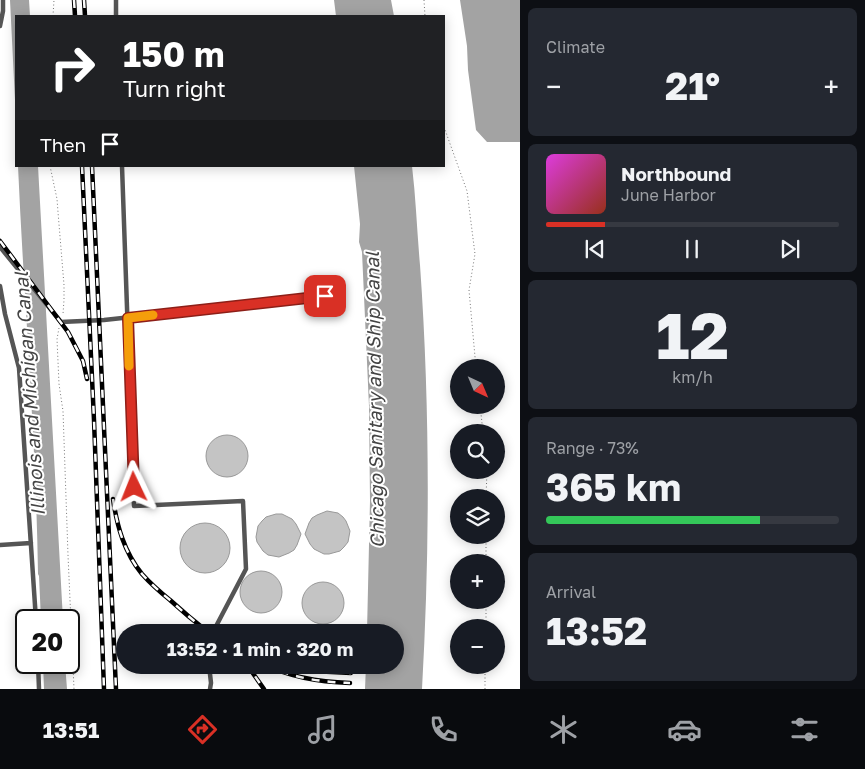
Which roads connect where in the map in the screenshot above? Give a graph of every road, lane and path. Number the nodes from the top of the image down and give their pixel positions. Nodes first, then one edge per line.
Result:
1 (3, 0) edge
2 (54, 0) edge
3 (116, 0) edge
4 (424, 0) edge
5 (52, 15) edge
6 (116, 15) edge
7 (425, 15) edge
8 (0, 26) edge
9 (445, 129) edge
10 (50, 167) edge
11 (122, 167) edge
12 (0, 247) edge
13 (0, 289) edge
14 (325, 296) dead end
15 (128, 318) junction
16 (61, 322) junction
17 (475, 359) edge
18 (31, 543) junction
19 (0, 545) edge
20 (35, 609) edge
21 (218, 624) edge
22 (38, 674) edge
23 (210, 674) edge
24 (485, 674) edge
25 (38, 689) edge
26 (74, 689) edge
27 (210, 689) edge
28 (485, 689) edge

1 - 8 lane
2 - 5 path
3 - 6 lane
4 - 7 path
9 - 17 path
10 - 16 path
11 - 15 lane
12 - 16 lane
13 - 18 lane
14 - 15 lane
15 - 16 lane
15 - 21 lane
16 - 26 path
18 - 19 lane
18 - 20 lane
22 - 25 lane
23 - 27 lane
24 - 28 path

